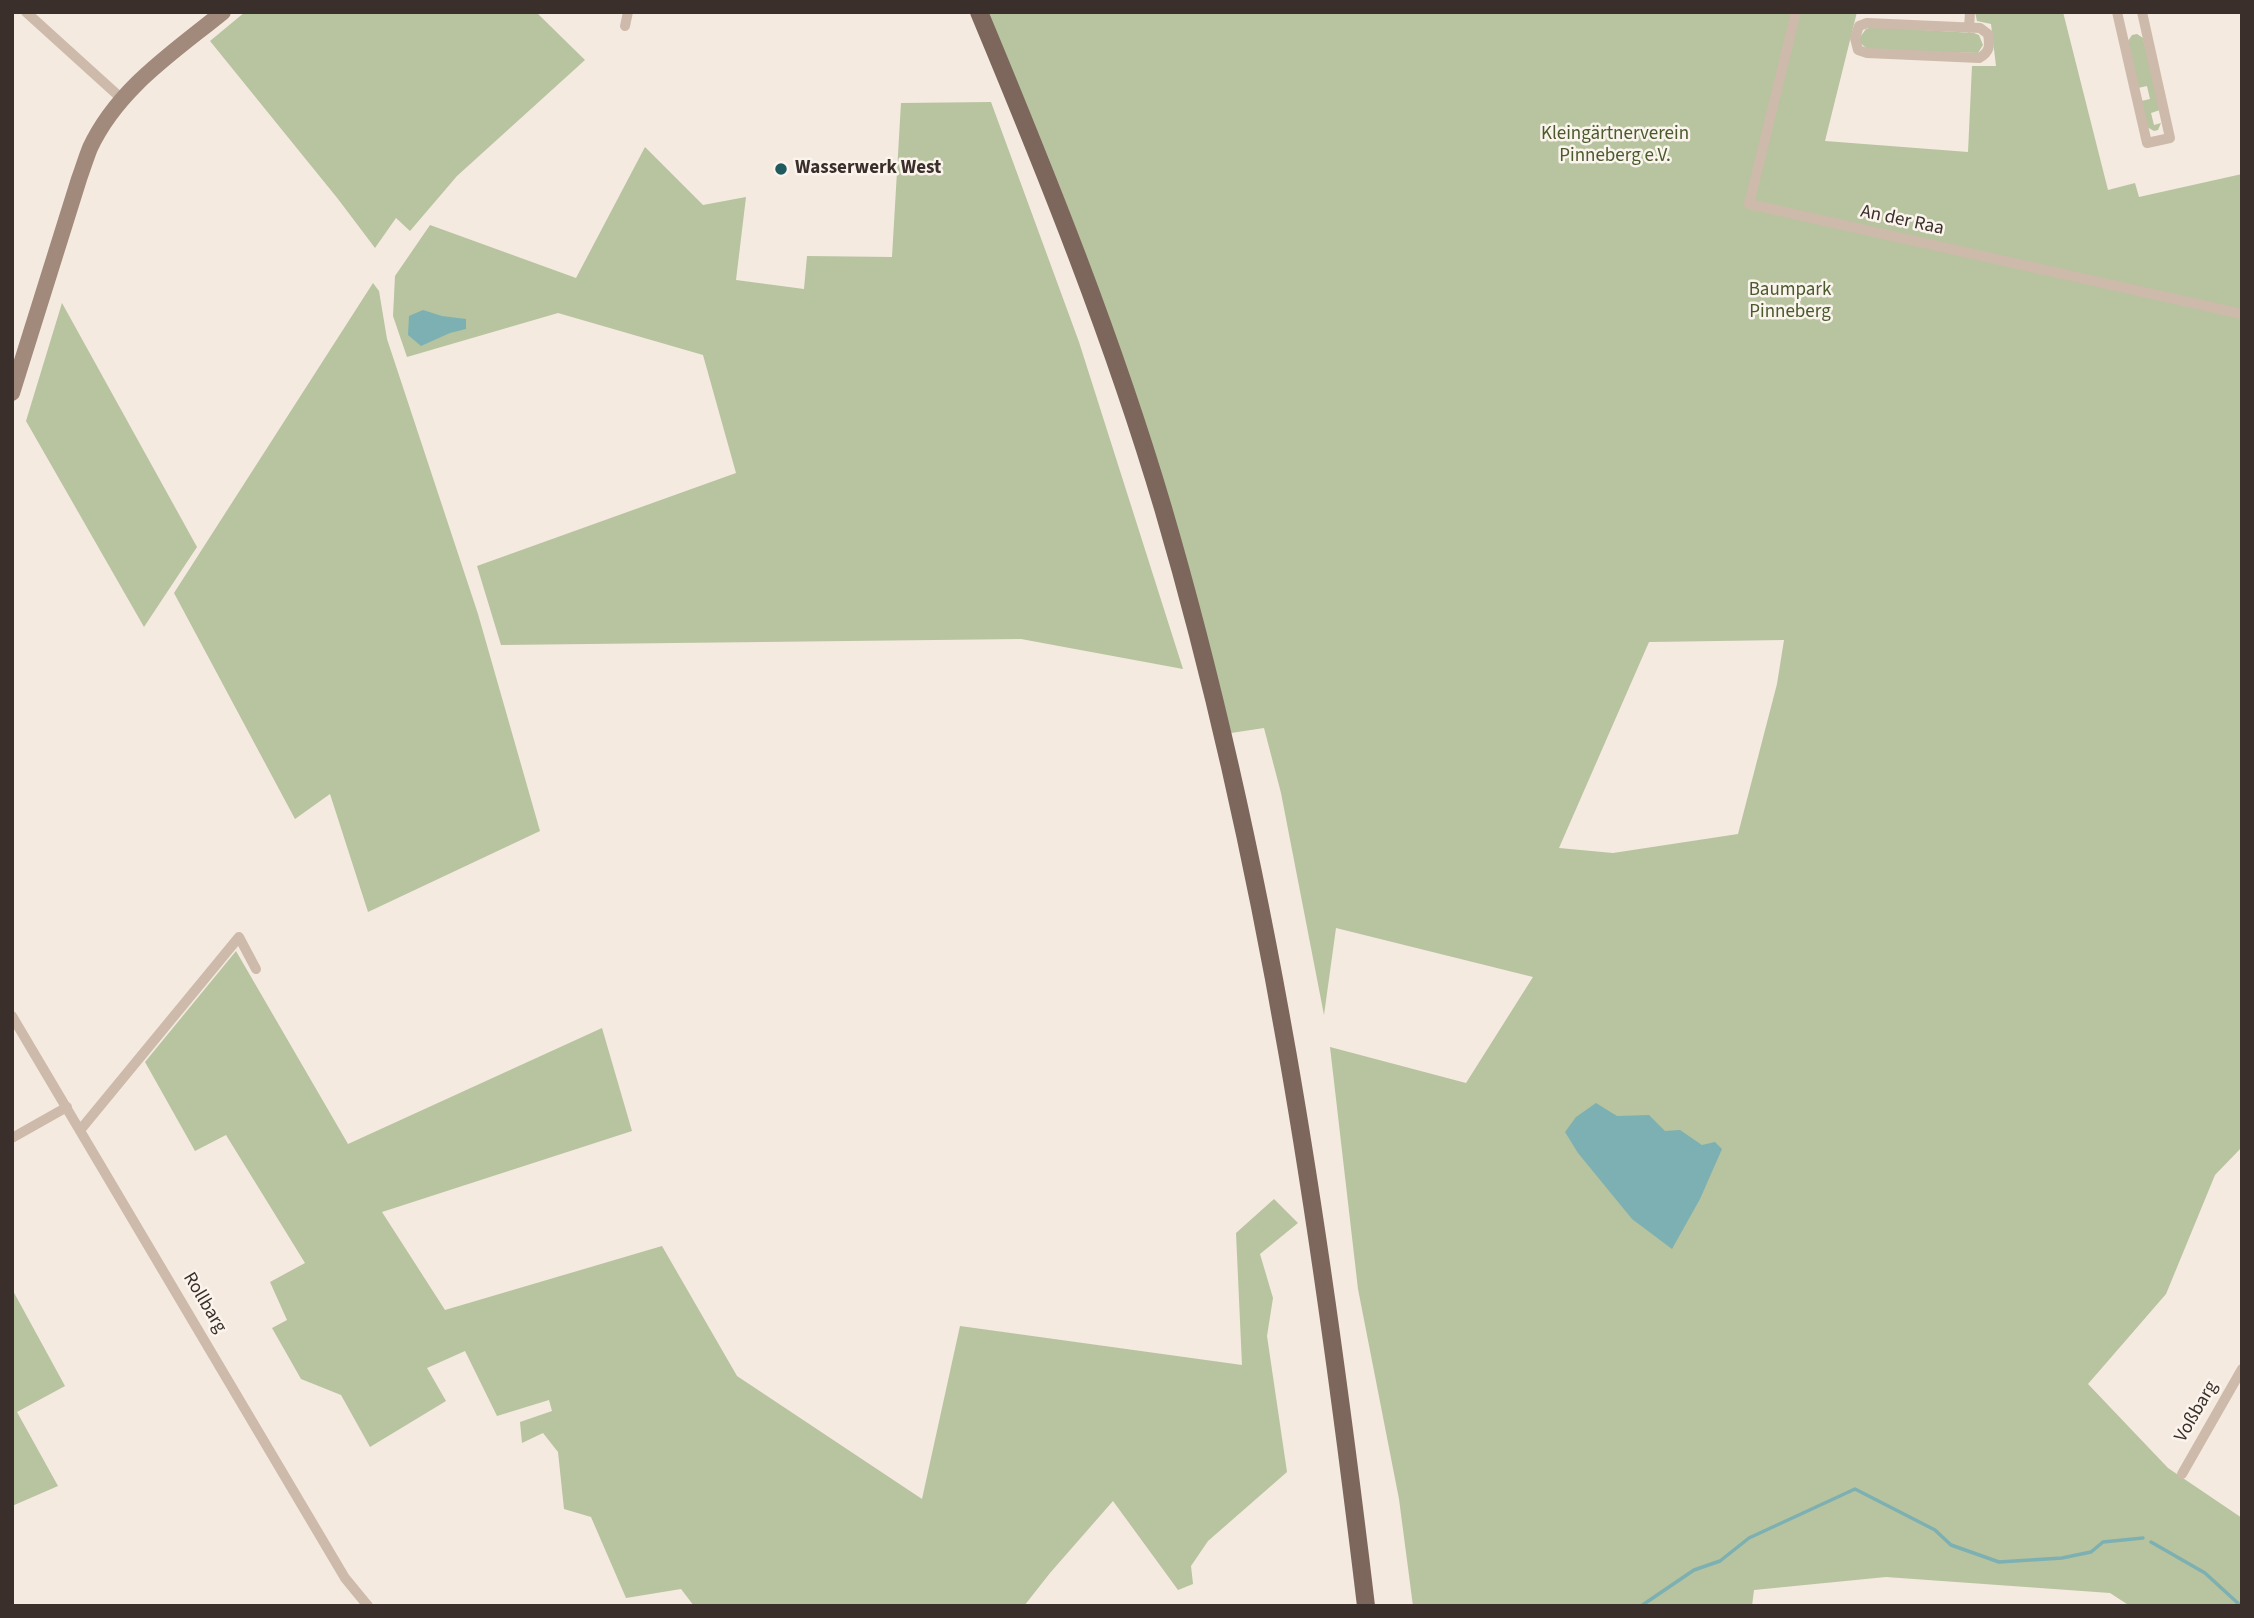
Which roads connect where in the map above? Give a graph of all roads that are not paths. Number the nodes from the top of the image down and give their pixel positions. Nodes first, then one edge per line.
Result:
1 (26, 12) edge
2 (223, 12) edge
3 (628, 12) edge
4 (979, 12) edge
5 (1796, 12) edge
6 (1970, 12) edge
7 (2117, 12) edge
8 (2141, 12) edge
9 (625, 26) dead end
10 (1969, 28) junction
11 (2145, 28) junction
12 (2122, 33) junction
13 (122, 99) junction
14 (2242, 314) edge
15 (12, 393) edge
16 (256, 969) dead end
17 (12, 1016) edge
18 (15, 1029) edge
19 (67, 1107) junction
20 (81, 1129) junction
21 (12, 1138) edge
22 (2242, 1369) edge
23 (2182, 1474) dead end
24 (368, 1606) edge
25 (1366, 1606) edge

1 - 13 street
2 - 13 main road
3 - 9 street
4 - 25 main road
5 - 14 street, An der Raa
6 - 10 street
7 - 12 street
8 - 11 street
10 - 10 street
11 - 12 street
11 - 12 street
13 - 15 main road
16 - 20 street
17 - 18 street, Rollbarg
18 - 19 street, Rollbarg
19 - 20 street, Rollbarg
19 - 21 street
20 - 24 street, Rollbarg
22 - 23 street, Voßbarg

